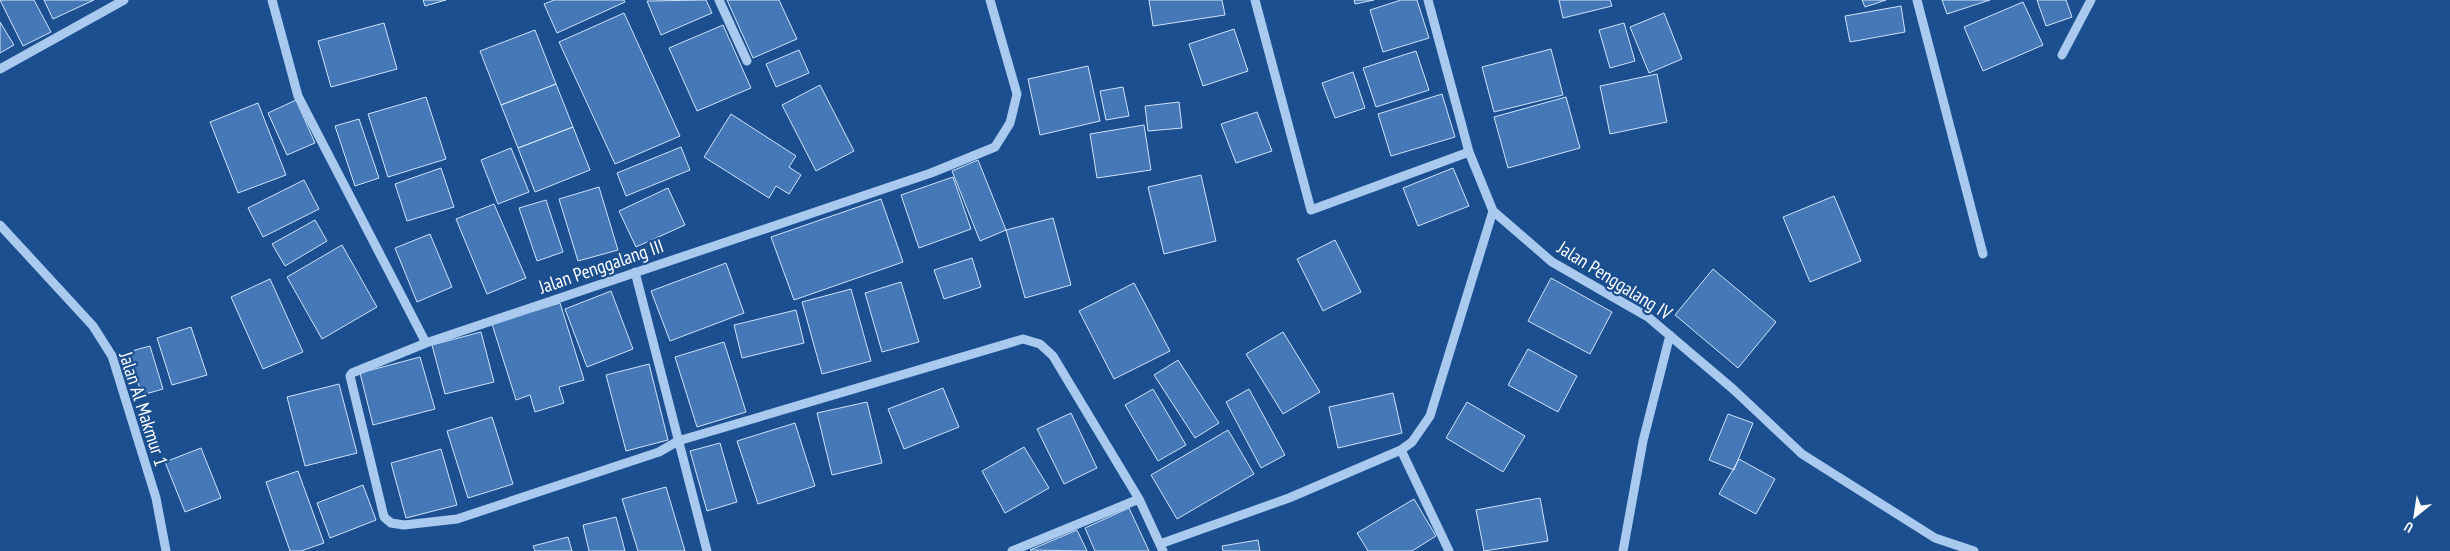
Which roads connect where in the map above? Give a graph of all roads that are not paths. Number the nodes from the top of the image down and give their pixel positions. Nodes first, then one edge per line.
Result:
1 (124, 0) edge
2 (272, 0) edge
3 (719, 0) edge
4 (990, 0) edge
5 (1255, 0) edge
6 (1428, 0) edge
7 (1917, 0) edge
8 (2090, 0) edge
9 (2062, 55) dead end
10 (747, 62) dead end
11 (0, 68) edge
12 (1469, 152) junction
13 (1493, 212) junction
14 (0, 225) edge
15 (1983, 254) dead end
16 (635, 272) junction
17 (1670, 335) junction
18 (426, 344) junction
19 (678, 441) junction
20 (1401, 450) junction
21 (1139, 498) junction
22 (1162, 548) edge
23 (166, 551) edge
24 (707, 551) edge
25 (1012, 551) edge
26 (1449, 551) edge
27 (1623, 551) edge
28 (1974, 551) edge

1 - 11 street
2 - 18 street
3 - 10 street
4 - 16 street, Jalan Penggalang III
5 - 12 street
6 - 12 street, Jalan Penggalang IV
7 - 15 street
8 - 9 street
12 - 13 street, Jalan Penggalang IV
13 - 17 street, Jalan Penggalang IV
13 - 20 street
14 - 23 street, Jalan Al Makmur 1
16 - 18 street, Jalan Penggalang III
16 - 19 street
17 - 27 street
17 - 28 street, Jalan Penggalang IV
18 - 19 street, Jalan Penggalang III
19 - 21 street
19 - 24 street
20 - 22 street
20 - 26 street
21 - 22 street
21 - 25 street

